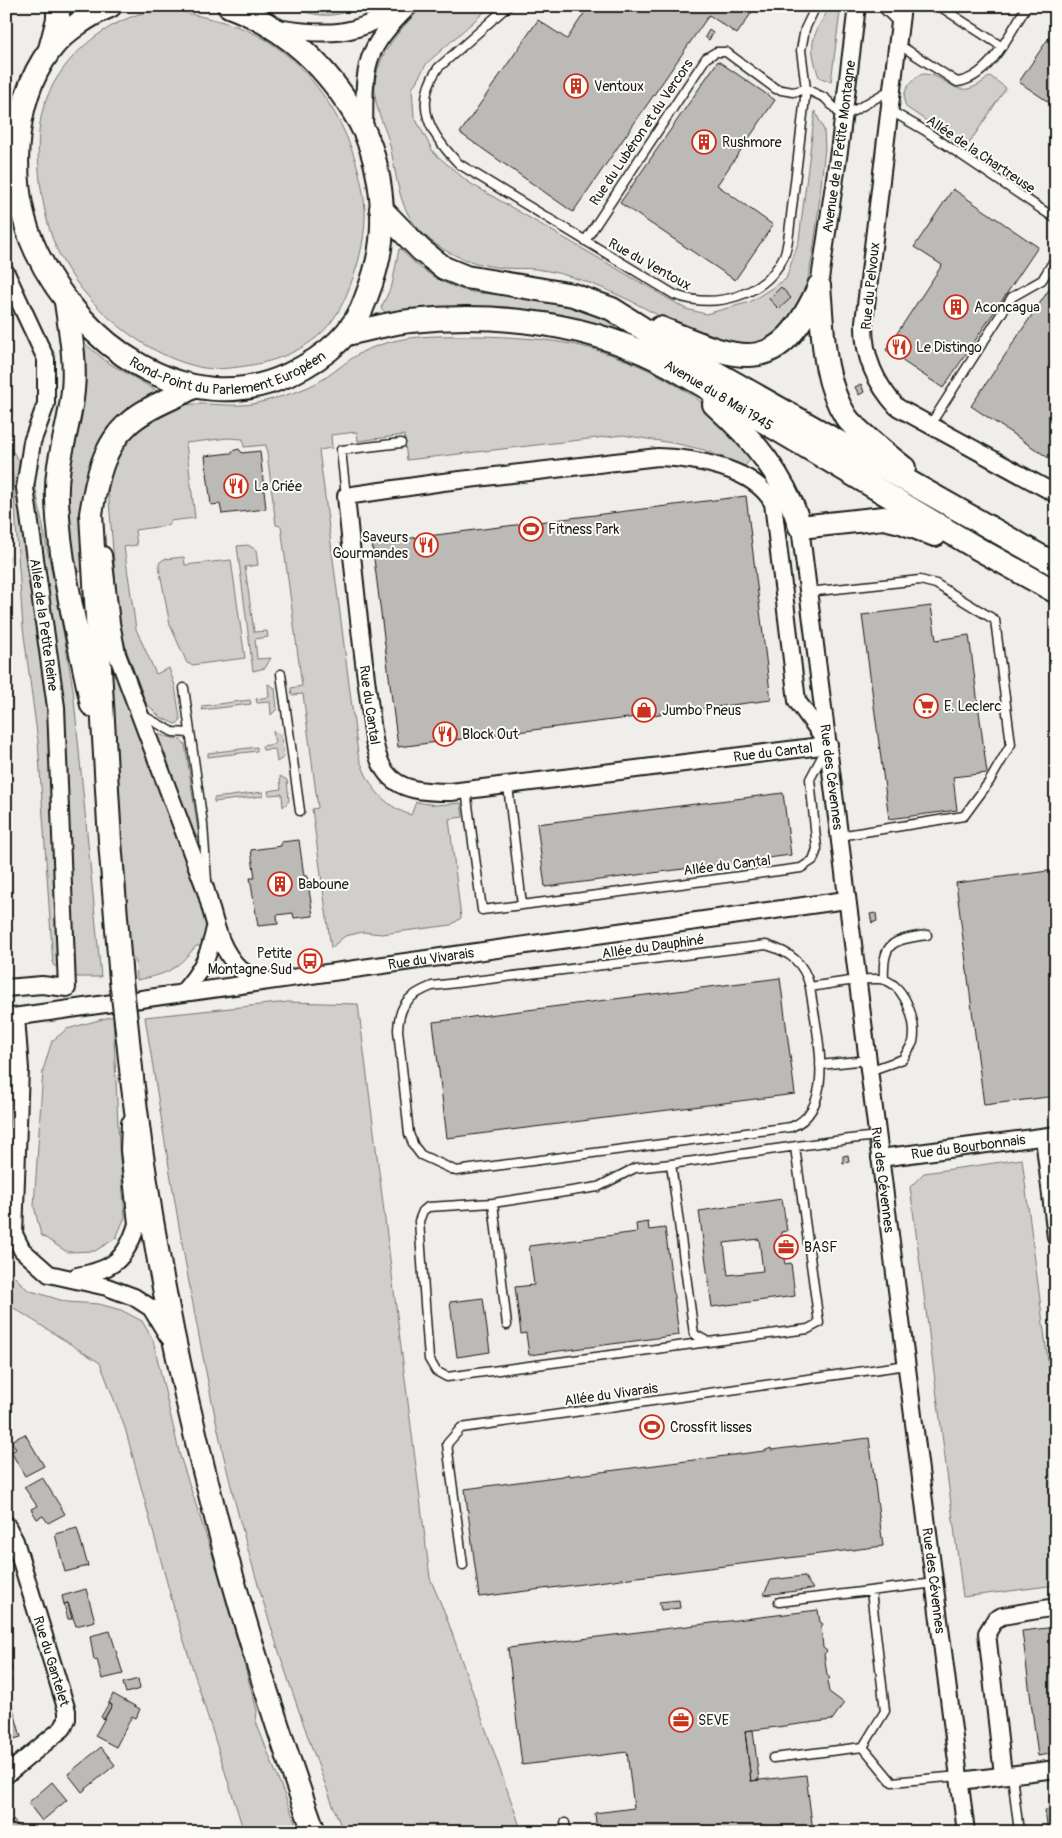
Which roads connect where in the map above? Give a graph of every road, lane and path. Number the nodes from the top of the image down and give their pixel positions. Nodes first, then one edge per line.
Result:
1 (58, 6) edge
2 (110, 6) edge
3 (230, 6) edge
4 (399, 6) edge
5 (409, 6) edge
6 (508, 6) edge
7 (816, 6) edge
8 (857, 6) edge
9 (881, 6) edge
10 (902, 6) edge
11 (939, 6) edge
12 (1027, 6) edge
13 (901, 26) junction
14 (277, 28) junction
15 (898, 44) junction
16 (1001, 46) junction
17 (50, 49) junction
18 (806, 89) junction
19 (893, 89) junction
20 (24, 104) junction
21 (891, 111) junction
22 (843, 117) junction
23 (6, 124) edge
24 (364, 131) junction
25 (6, 191) edge
26 (22, 209) junction
27 (381, 209) junction
28 (1056, 219) edge
29 (585, 241) junction
30 (1056, 257) edge
31 (6, 273) edge
32 (819, 286) junction
33 (66, 302) junction
34 (612, 309) junction
35 (346, 334) junction
36 (672, 367) junction
37 (193, 387) junction
38 (930, 425) junction
39 (402, 443) dead end
40 (1056, 494) edge
41 (346, 496) junction
42 (937, 497) junction
43 (91, 514) junction
44 (800, 527) junction
45 (975, 547) junction
46 (1056, 565) edge
47 (808, 592) junction
48 (1056, 592) edge
49 (281, 674) dead end
50 (184, 688) dead end
51 (140, 714) junction
52 (189, 733) junction
53 (829, 745) junction
54 (106, 772) junction
55 (508, 786) junction
56 (466, 790) junction
57 (300, 811) dead end
58 (839, 836) junction
59 (205, 888) junction
60 (846, 900) junction
61 (522, 904) junction
62 (215, 928) junction
63 (927, 935) dead end
64 (884, 980) junction
65 (260, 981) junction
66 (857, 981) junction
67 (810, 986) junction
68 (6, 988) edge
69 (183, 992) junction
70 (11, 1017) edge
71 (820, 1065) junction
72 (868, 1066) junction
73 (132, 1089) junction
74 (878, 1136) junction
75 (1050, 1136) edge
76 (795, 1147) junction
77 (880, 1158) junction
78 (671, 1164) junction
79 (1053, 1181) edge
80 (493, 1203) junction
81 (1056, 1237) edge
82 (72, 1277) junction
83 (507, 1325) dead end
84 (708, 1342) junction
85 (907, 1366) junction
86 (182, 1379) junction
87 (6, 1524) edge
88 (463, 1565) dead end
89 (935, 1582) junction
90 (871, 1591) junction
91 (779, 1602) dead end
92 (1056, 1607) edge
93 (863, 1747) junction
94 (773, 1758) dead end
95 (1056, 1769) edge
96 (6, 1775) edge
97 (1007, 1775) junction
98 (959, 1778) junction
99 (565, 1823) dead end
100 (314, 1832) edge
101 (566, 1832) edge
102 (966, 1832) edge
103 (1019, 1832) edge

1 - 17 main road
2 - 17 main road, Rond-Point du Parlement Européen
3 - 14 main road, Rond-Point du Parlement Européen
4 - 14 street
5 - 24 street
6 - 29 lane, Rue du Ventoux
7 - 18 lane, Rue du Ventoux
8 - 22 street, Avenue de la Petite Montagne
9 - 13 lane
10 - 13 street, Rue du Pelvoux
11 - 16 lane
12 - 16 lane
13 - 15 street, Rue du Pelvoux
14 - 24 main road, Rond-Point du Parlement Européen
15 - 16 lane
15 - 19 street, Rue du Pelvoux
17 - 20 main road, Rond-Point du Parlement Européen
18 - 22 lane
18 - 29 lane, Rue du Lubéron et du Vercors
18 - 29 lane, Rue du Ventoux
19 - 21 street, Rue du Pelvoux
19 - 22 lane
20 - 23 street
20 - 26 main road, Rond-Point du Parlement Européen
21 - 28 lane, Allée de la Chartreuse
21 - 38 street, Rue du Pelvoux
22 - 32 street, Avenue de la Petite Montagne
24 - 27 main road, Rond-Point du Parlement Européen
25 - 26 street
26 - 33 main road, Rond-Point du Parlement Européen
27 - 34 main road, Avenue du 8 Mai 1945
27 - 35 main road, Rond-Point du Parlement Européen
30 - 38 lane
31 - 68 street, Allée de la Petite Reine
32 - 34 main road
32 - 42 main road
33 - 37 main road, Rond-Point du Parlement Européen
33 - 54 main road
34 - 42 main road, Avenue du 8 Mai 1945
35 - 36 main road, Avenue du 8 Mai 1945
35 - 37 main road, Rond-Point du Parlement Européen
36 - 44 main road
36 - 45 main road, Avenue du 8 Mai 1945
37 - 43 main road
38 - 40 street, Rue du Pelvoux
39 - 41 lane
41 - 53 street, Rue du Cantal
41 - 56 street, Rue du Cantal
42 - 46 main road, Avenue du 8 Mai 1945
43 - 51 street
43 - 54 main road
44 - 45 main road
44 - 47 street, Rue des Cévennes
45 - 48 main road, Avenue du 8 Mai 1945
47 - 53 street, Rue des Cévennes
47 - 58 lane
49 - 57 lane
50 - 52 lane
51 - 52 lane
51 - 59 street
52 - 59 lane
53 - 55 street, Rue du Cantal
53 - 58 street, Rue des Cévennes
53 - 61 lane, Allée du Cantal
54 - 73 main road, bridge
55 - 56 street, Rue du Cantal
55 - 61 lane
56 - 61 lane, Allée du Cantal
58 - 60 street, Rue des Cévennes
59 - 62 street
60 - 65 street, Rue du Vivarais
60 - 66 street, Rue des Cévennes
62 - 65 street
62 - 69 street
63 - 64 lane
64 - 66 lane
64 - 72 lane
65 - 69 street, Rue du Vivarais
66 - 67 lane
66 - 72 street, Rue des Cévennes
67 - 71 lane, Allée du Dauphiné
67 - 71 lane, Allée du Dauphiné
69 - 70 street, Rue du Vivarais
70 - 82 street
71 - 72 lane
72 - 74 street, Rue des Cévennes
73 - 82 street
73 - 86 main road
74 - 76 lane
74 - 77 street, Rue des Cévennes
75 - 77 street, Rue du Bourbonnais
75 - 79 street
76 - 78 lane
76 - 84 lane
77 - 85 street, Rue des Cévennes
78 - 80 lane
78 - 84 lane
79 - 81 street
80 - 83 lane
80 - 84 lane
82 - 86 street
85 - 88 lane, Allée du Vivarais
85 - 89 street, Rue des Cévennes
86 - 100 main road
87 - 96 street, Rue du Gantelet
89 - 90 lane
89 - 98 street, Rue des Cévennes
90 - 91 lane
90 - 93 lane
92 - 97 street
93 - 94 lane
93 - 98 lane
95 - 97 street
97 - 98 street
97 - 103 lane
98 - 102 street, Rue des Cévennes
99 - 101 lane

